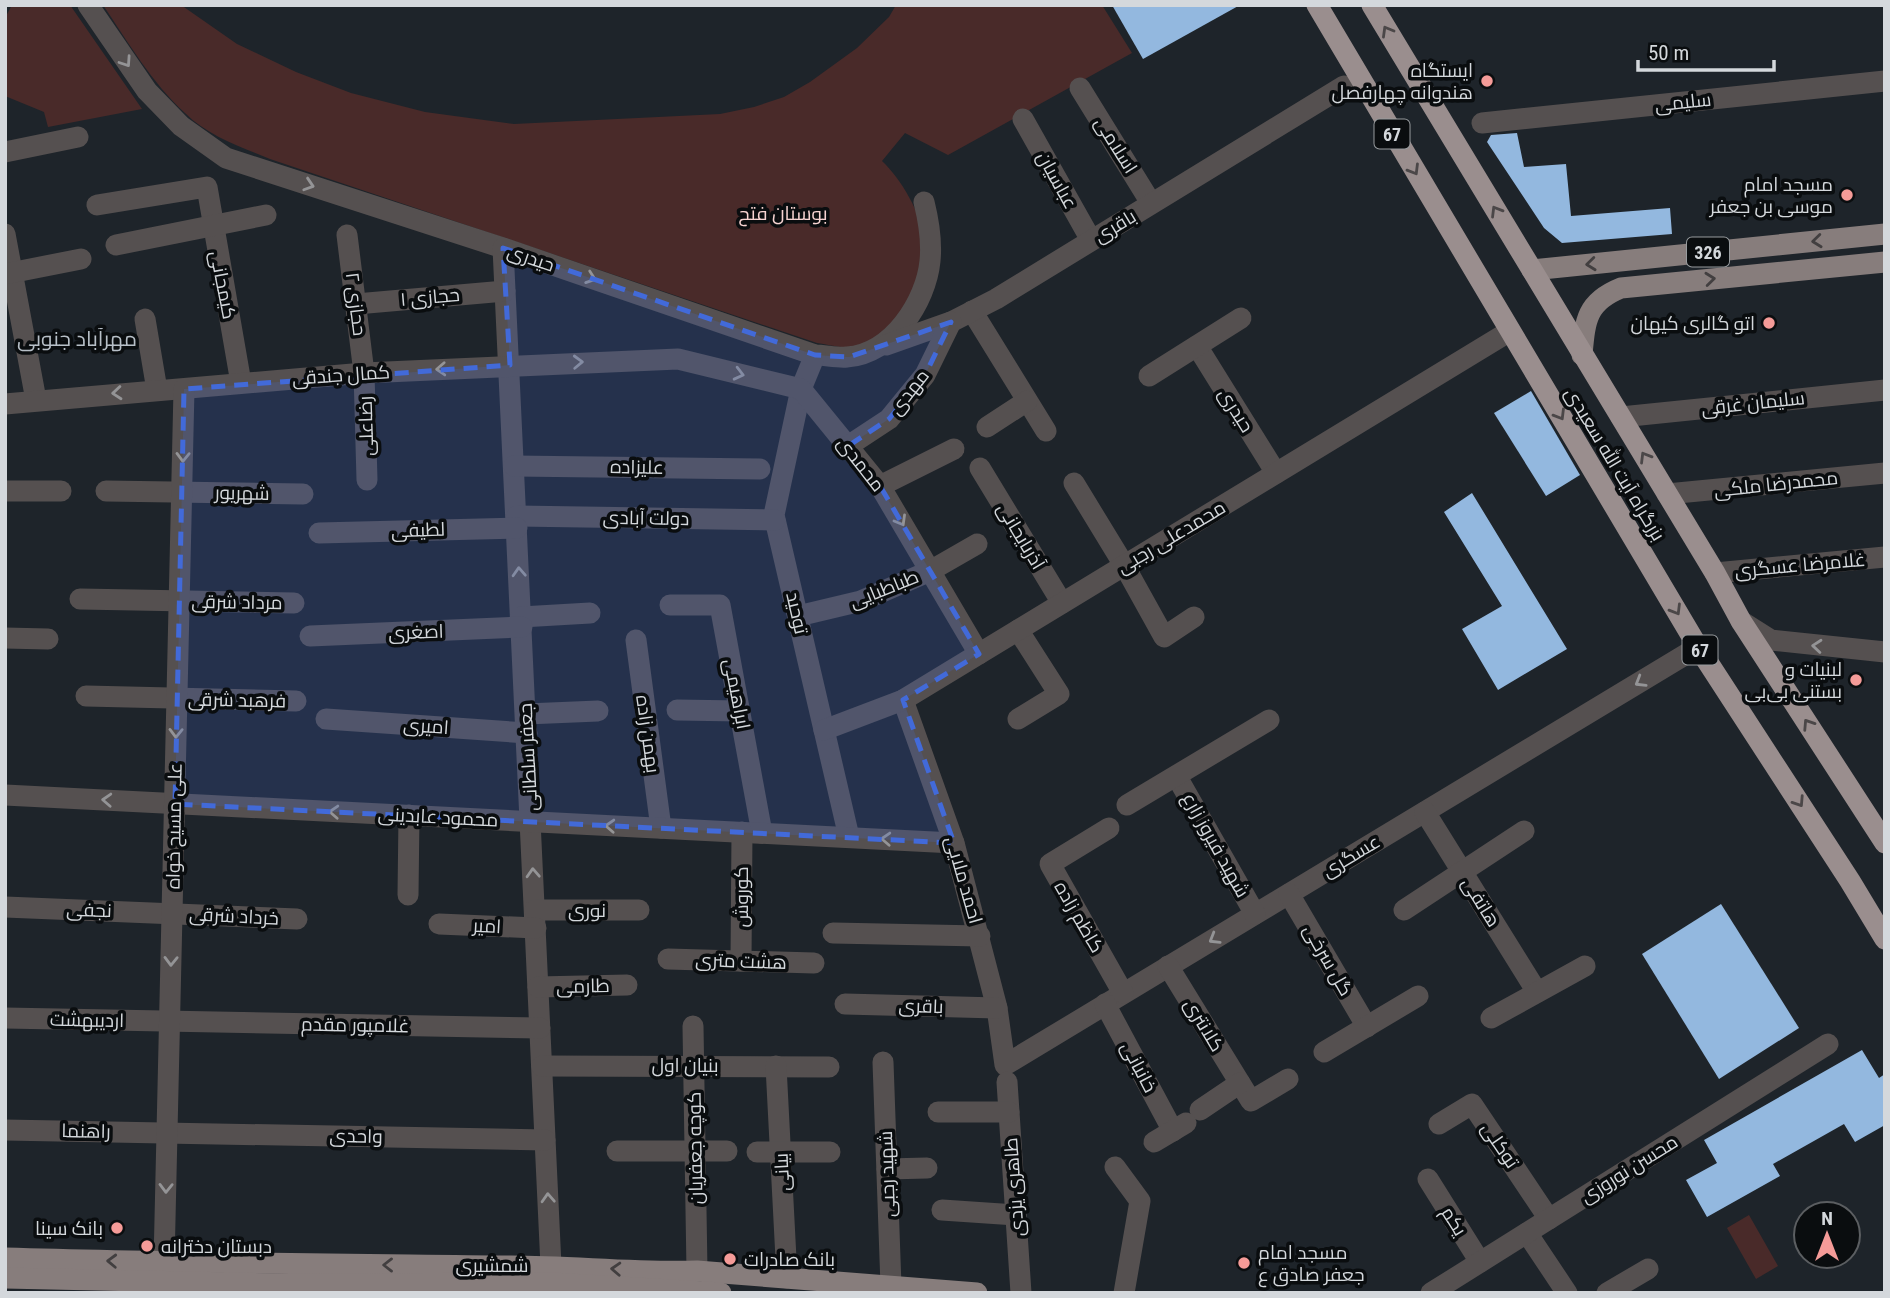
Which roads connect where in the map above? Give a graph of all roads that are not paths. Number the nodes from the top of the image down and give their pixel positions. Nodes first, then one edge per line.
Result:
1 (88, 5) edge
2 (1317, 5) edge
3 (1372, 5) edge
4 (1885, 81) edge
5 (1343, 86) dead end
6 (1080, 88) dead end
7 (1023, 119) dead end
8 (1482, 123) dead end
9 (78, 137) dead end
10 (5, 152) edge
11 (924, 202) dead end
12 (1151, 203) junction
13 (97, 205) dead end
14 (266, 215) dead end
15 (212, 227) junction
16 (5, 234) edge
17 (1885, 234) edge
18 (347, 235) dead end
19 (1091, 240) junction
20 (116, 245) dead end
21 (503, 248) junction
22 (81, 259) dead end
23 (1885, 262) edge
24 (1532, 270) junction
25 (9, 273) edge
26 (505, 290) junction
27 (356, 303) junction
28 (972, 311) junction
29 (1241, 318) dead end
30 (145, 319) dead end
31 (951, 322) junction
32 (1510, 331) junction
33 (1197, 346) junction
34 (878, 348) junction
35 (815, 355) junction
36 (1582, 355) junction
37 (510, 365) junction
38 (364, 373) junction
39 (1149, 376) dead end
40 (241, 383) junction
41 (184, 389) junction
42 (801, 389) junction
43 (157, 390) junction
44 (1885, 390) edge
45 (36, 400) junction
46 (1027, 401) junction
47 (5, 404) edge
48 (1621, 417) junction
49 (987, 427) dead end
50 (1046, 431) dead end
51 (848, 446) junction
52 (954, 449) dead end
53 (514, 466) junction
54 (980, 468) dead end
55 (760, 469) dead end
56 (1276, 473) junction
57 (1885, 473) edge
58 (367, 480) dead end
59 (1074, 483) dead end
60 (880, 486) junction
61 (5, 491) edge
62 (61, 491) dead end
63 (106, 491) dead end
64 (182, 491) junction
65 (303, 494) dead end
66 (1667, 495) junction
67 (775, 520) junction
68 (517, 522) junction
69 (319, 533) dead end
70 (977, 544) dead end
71 (1885, 557) edge
72 (1125, 565) junction
73 (930, 571) junction
74 (1715, 573) junction
75 (80, 598) dead end
76 (179, 600) junction
77 (294, 603) dead end
78 (1062, 603) junction
79 (670, 605) dead end
80 (590, 613) dead end
81 (798, 616) junction
82 (1194, 617) dead end
83 (1741, 621) junction
84 (521, 622) junction
85 (1018, 630) junction
86 (310, 636) dead end
87 (5, 638) edge
88 (48, 639) dead end
89 (636, 640) dead end
90 (1698, 647) junction
91 (1885, 652) edge
92 (979, 654) junction
93 (86, 696) dead end
94 (177, 700) junction
95 (904, 700) junction
96 (296, 701) dead end
97 (677, 710) dead end
98 (598, 711) dead end
99 (740, 711) junction
100 (326, 719) dead end
101 (1018, 719) dead end
102 (1269, 720) dead end
103 (526, 723) junction
104 (824, 730) junction
105 (1177, 776) junction
106 (5, 795) edge
107 (175, 804) junction
108 (1127, 806) dead end
109 (1425, 811) junction
110 (410, 816) junction
111 (531, 821) junction
112 (661, 828) junction
113 (1109, 828) dead end
114 (1524, 831) dead end
115 (752, 833) junction
116 (849, 838) junction
117 (954, 843) junction
118 (1885, 843) edge
119 (1462, 871) junction
120 (1289, 894) junction
121 (408, 895) dead end
122 (5, 907) edge
123 (639, 910) dead end
124 (1404, 910) dead end
125 (172, 913) junction
126 (1255, 914) junction
127 (297, 919) dead end
128 (535, 919) junction
129 (439, 924) dead end
130 (833, 933) dead end
131 (980, 936) junction
132 (1885, 939) edge
133 (668, 959) dead end
134 (741, 961) junction
135 (814, 963) dead end
136 (1168, 966) junction
137 (1584, 966) dead end
138 (627, 985) dead end
139 (538, 987) junction
140 (1537, 992) junction
141 (1418, 996) dead end
142 (1114, 999) junction
143 (845, 1004) dead end
144 (997, 1008) junction
145 (5, 1018) edge
146 (1491, 1018) dead end
147 (169, 1021) junction
148 (693, 1026) dead end
149 (1367, 1027) junction
150 (540, 1028) junction
151 (1828, 1044) dead end
152 (1324, 1052) dead end
153 (883, 1062) dead end
154 (694, 1065) junction
155 (542, 1066) junction
156 (776, 1066) junction
157 (829, 1067) dead end
158 (1006, 1073) junction
159 (1288, 1079) dead end
160 (1245, 1092) junction
161 (938, 1112) dead end
162 (1009, 1112) junction
163 (1186, 1121) junction
164 (1438, 1124) dead end
165 (5, 1130) edge
166 (167, 1132) junction
167 (545, 1140) junction
168 (1154, 1142) dead end
169 (694, 1150) junction
170 (617, 1151) dead end
171 (727, 1151) dead end
172 (781, 1151) junction
173 (757, 1152) dead end
174 (830, 1152) dead end
175 (1115, 1167) dead end
176 (927, 1168) dead end
177 (887, 1169) junction
178 (1428, 1179) dead end
179 (942, 1210) dead end
180 (1016, 1215) junction
181 (1549, 1219) junction
182 (1527, 1233) junction
183 (5, 1258) edge
184 (1480, 1262) junction
185 (1648, 1269) dead end
186 (552, 1275) junction
187 (5, 1278) edge
188 (163, 1279) edge
189 (697, 1281) junction
190 (665, 1285) edge
191 (787, 1285) edge
192 (891, 1290) edge
193 (721, 1293) edge
194 (977, 1293) edge
195 (1021, 1293) edge
196 (1124, 1293) edge
197 (1430, 1293) edge
198 (1567, 1293) edge
199 (1607, 1293) edge

1 -> 21 street, حیدری
2 -> 32 highway, بزرگراه آیت الله سعیدی / 67
24 -> 3 highway, بزرگراه آیت الله سعیدی / 67
4 - 8 street, سلیمی
5 - 12 street, باقری
6 - 12 street, اسلامی
7 - 19 street, عباسیان
9 - 10 street
11 - 34 street, حیدری
12 - 19 street, باقری
13 - 15 street, کیمجانی
14 - 15 street
15 - 20 street
15 - 40 street, کیمجانی
16 - 25 street
17 -> 24 main road, 326
18 - 27 street, حجازی ۲
19 - 28 street, باقری
21 - 26 street, جعفر سلطانی
21 -> 35 street, حیدری
22 - 25 street
36 -> 23 main road, 326
24 - 36 highway, بزرگراه آیت الله سعیدی / 67
25 - 45 street
26 - 27 street, حجازی ۱
26 - 37 street, جعفر سلطانی
27 - 38 street, حجازی ۲
28 - 31 street, باقری
28 - 46 street
29 - 33 street
30 - 43 street
31 - 34 street, باقری
31 - 51 street, مهدی
32 - 56 street, محمدعلی رجبی
32 -> 90 highway, بزرگراه آیت الله سعیدی / 67
33 - 39 street
33 - 56 street, حیدری
34 - 35 street, حیدری
35 - 42 street, توحید
36 - 48 highway, بزرگراه آیت الله سعیدی / 67
37 -> 38 street, کمال جندقی
37 -> 42 street, کمال جندقی
37 - 53 street, جعفر سلطانی
38 - 40 street, کمال جندقی
38 - 58 street, رضاعلی
40 - 41 street, کمال جندقی
41 - 43 street, کمال جندقی
41 -> 64 street, علی مسیح خواه
42 - 51 street, محمدی
42 - 67 street, توحید
43 -> 45 street, کمال جندقی
44 - 48 street, سلیمان غرقی
45 - 47 street, کمال جندقی
46 - 49 street
46 - 50 street
66 -> 48 highway, بزرگراه آیت الله سعیدی / 67
51 - 60 street, محمدی
52 - 60 street
53 - 55 street, علیزاده
53 - 68 street, جعفر سلطانی
54 - 78 street, آذربایجانی
56 - 72 street, محمدعلی رجبی
57 - 66 street, محمدرضا ملکی
59 - 72 street
60 -> 73 street, محمدی
61 - 62 street
63 - 64 street, شهریور
64 - 65 street, شهریور
64 - 76 street, علی مسیح خواه
66 - 74 highway, بزرگراه آیت الله سعیدی / 67
67 - 68 street, دولت آبادی
67 - 81 street, توحید
68 - 69 street, لطیفی
84 -> 68 street, جعفر سلطانی
70 - 73 street, طباطبایی
71 - 74 street, غلامرضا عسگری
72 - 78 street, محمدعلی رجبی
72 - 82 street
73 - 81 street, طباطبایی
73 - 92 street, محمدی
74 - 83 highway, بزرگراه آیت الله سعیدی / 67
75 - 76 street, مرداد شرقی
76 - 77 street, مرداد شرقی
76 - 94 street, علی مسیح خواه
78 - 85 street, محمدعلی رجبی
79 - 99 street, ابراهیمی
80 - 84 street, اصغری
81 - 104 street, توحید
91 -> 83 street
118 -> 83 highway, بزرگراه آیت الله سعیدی / 67
84 - 86 street, اصغری
84 - 103 street, جعفر سلطانی
85 - 92 street, محمدعلی رجبی
85 - 101 street
87 - 88 street
89 - 112 street, بهمن زاده
90 -> 109 street, عسگری
90 -> 132 highway, بزرگراه آیت الله سعیدی / 67
92 - 95 street, محمدعلی رجبی
93 - 94 street, فرهبد شرقی
94 - 96 street, فرهبد شرقی
94 -> 107 street, علی مسیح خواه
95 - 104 street, محمدعلی رجبی
95 - 117 street, احمد ملایی
97 - 99 street
98 - 103 street, امیری
99 - 115 street, ابراهیمی
100 - 103 street, امیری
102 - 105 street, شهید فیروز زارع
103 - 111 street, جعفر سلطانی
104 - 116 street, توحید
105 - 108 street, شهید فیروز زارع
105 - 126 street, شهید فیروز زارع
107 -> 106 street, محمود عابدینی
110 -> 107 street, محمود عابدینی
107 - 125 street, علی مسیح خواه
109 - 119 street, هاتفی
109 - 120 street, عسگری
110 - 111 street, محمود عابدینی
110 - 121 street
112 -> 111 street, محمود عابدینی
128 -> 111 street, جعفر سلطانی
112 - 115 street, محمود عابدینی
113 - 142 street, کاظم زاده
114 - 119 street
115 - 116 street, محمود عابدینی
115 - 134 street, کوروش
117 -> 116 street, محمود عابدینی
117 - 131 street, احمد ملایی
119 - 124 street
119 - 140 street, هاتفی
120 - 126 street, عسگری
120 - 149 street, گل سرخی
122 - 125 street, نجفی
123 - 128 street, نوری
125 - 127 street, خرداد شرقی
125 -> 147 street, علی مسیح خواه
126 -> 136 street, عسگری
128 - 129 street, امیر
128 - 139 street, جعفر سلطانی
130 - 131 street
131 - 144 street, احمد ملایی
133 - 134 street, هشت متری
134 - 135 street, هشت متری
136 - 142 street, عسگری
136 - 160 street, کلانتری
137 - 140 street
138 - 139 street, طارمی
139 - 150 street, جعفر سلطانی
140 - 146 street
141 - 149 street
142 - 158 street, عسگری
142 - 163 street, خانبانی
143 - 144 street, باقری
144 - 158 street, احمد ملایی
145 - 147 street, اردیبهشت
147 - 150 street, غلامپور مقدم
147 - 166 street, علی مسیح خواه
148 - 154 street, کوچه جعفریان
149 - 152 street
150 - 155 street, جعفر سلطانی
151 - 181 street, محسن نوروزی
153 - 177 street, شهید رجبی
154 - 155 street, بنیان اول
154 - 156 street, بنیان اول
154 - 169 street, کوچه جعفریان
155 - 167 street, جعفر سلطانی
156 - 157 street, بنیان اول
156 - 172 street, بیانی
158 - 162 street, طاهری یزدی
159 - 160 street
160 - 163 street
161 - 162 street
162 - 180 street, طاهری یزدی
163 - 168 street
164 - 181 street, توکلی
165 - 166 street, راهنما
166 - 167 street, واحدی
166 -> 188 street, علی مسیح خواه
186 -> 167 street, جعفر سلطانی
169 - 170 street
169 - 171 street
169 - 189 street, کوچه جعفریان
172 - 173 street
172 - 174 street
172 - 191 street, بیانی
175 - 196 street
176 - 177 street
177 - 192 street, شهید رجبی
178 - 184 street, یکم
179 - 180 street
180 - 195 street, طاهری یزدی
181 - 182 street, محسن نوروزی
182 - 184 street, محسن نوروزی
182 - 198 street
188 -> 183 main road, شمشیری
184 - 197 street, محسن نوروزی
185 - 199 street
186 - 188 main road, شمشیری
186 - 190 main road, شمشیری
187 - 188 main road, شمشیری
189 - 190 main road, شمشیری
189 - 191 main road, شمشیری
189 - 193 main road, شمشیری
191 - 192 main road, شمشیری
192 - 194 main road, شمشیری

